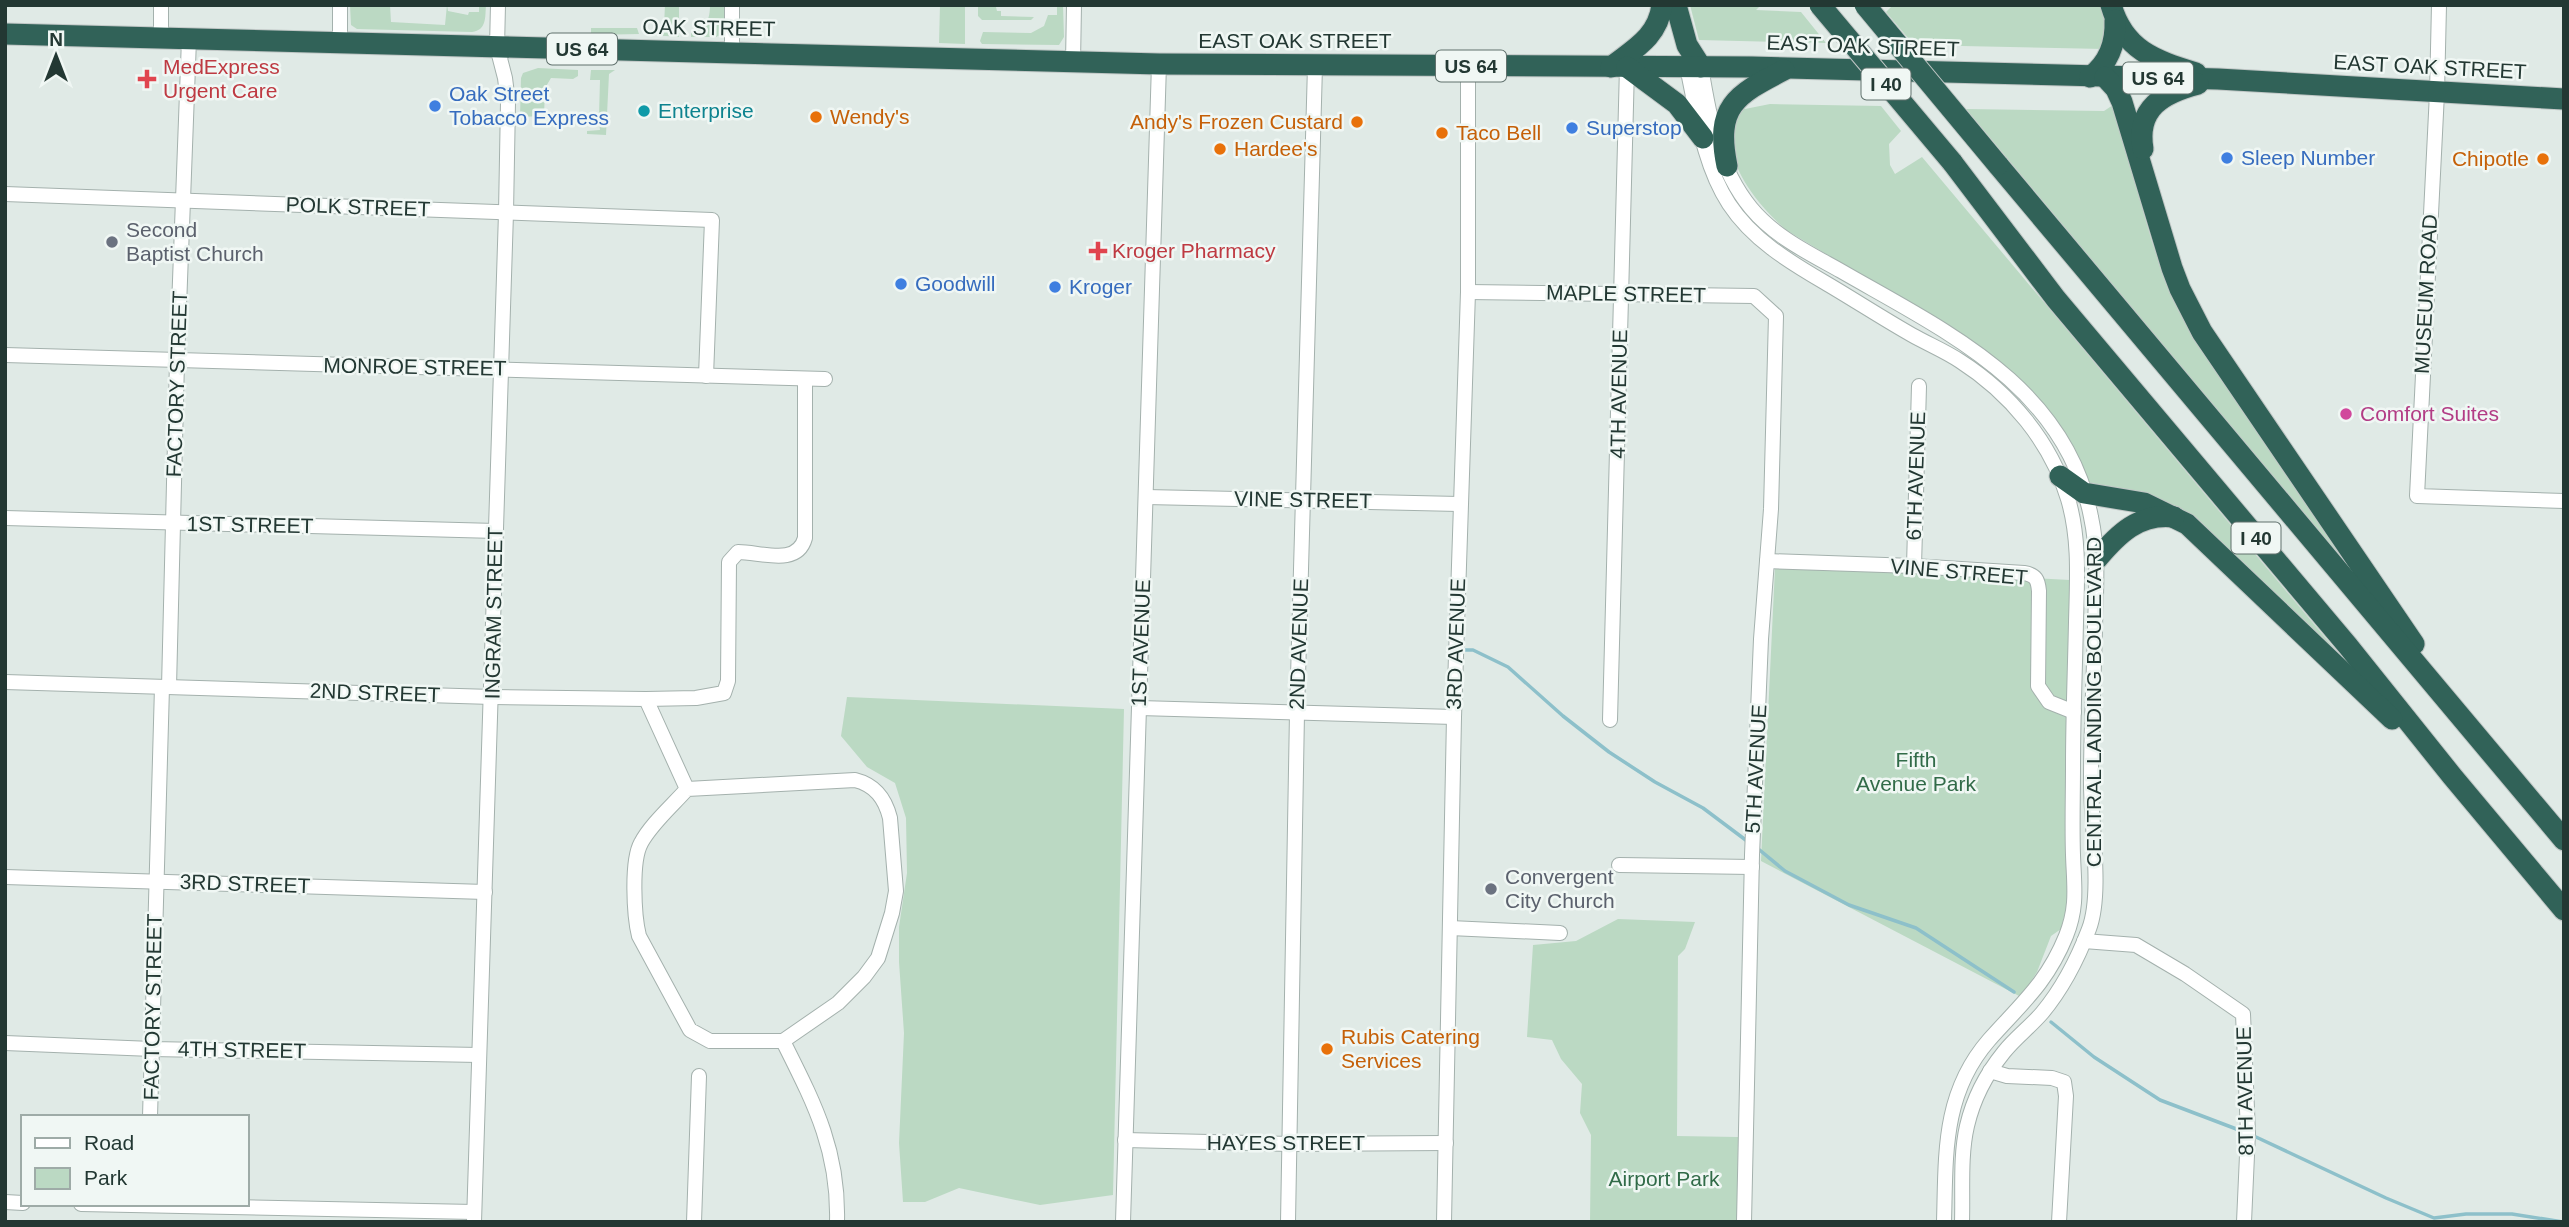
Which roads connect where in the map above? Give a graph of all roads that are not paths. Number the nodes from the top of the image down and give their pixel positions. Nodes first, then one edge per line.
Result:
1 (161, 5) edge
2 (340, 5) edge
3 (498, 5) edge
4 (732, 5) edge
5 (1074, 5) edge
6 (1662, 5) edge
7 (1676, 5) edge
8 (1820, 5) edge
9 (1866, 5) edge
10 (2439, 5) edge
11 (2113, 13) edge
12 (5, 34) edge
13 (161, 38) junction
14 (189, 39) junction
15 (340, 43) junction
16 (497, 47) junction
17 (732, 53) junction
18 (1073, 62) junction
19 (1159, 64) junction
20 (1315, 66) junction
21 (1468, 66) junction
22 (1619, 67) junction
23 (1694, 67) junction
24 (1787, 68) junction
25 (2097, 77) junction
26 (2218, 79) junction
27 (2437, 93) junction
28 (2564, 99) edge
29 (1703, 138) junction
30 (1727, 166) junction
31 (5, 194) edge
32 (184, 199) junction
33 (2151, 199) junction
34 (506, 213) junction
35 (1468, 292) junction
36 (1621, 294) junction
37 (1776, 316) joint
38 (5, 355) edge
39 (177, 361) junction
40 (502, 369) junction
41 (706, 376) junction
42 (805, 379) junction
43 (825, 379) dead end
44 (1919, 386) dead end
45 (2060, 476) junction
46 (2084, 493) junction
47 (1146, 497) junction
48 (1303, 499) junction
49 (2564, 501) edge
50 (1459, 504) junction
51 (5, 518) edge
52 (173, 524) junction
53 (2187, 524) junction
54 (496, 531) junction
55 (2097, 559) junction
56 (1768, 561) junction
57 (1914, 566) junction
58 (5, 682) edge
59 (165, 687) junction
60 (2439, 690) junction
61 (492, 697) junction
62 (646, 699) junction
63 (1139, 708) junction
64 (2074, 712) junction
65 (1297, 713) junction
66 (1454, 717) junction
67 (1610, 720) dead end
68 (2452, 776) junction
69 (687, 789) junction
70 (2564, 841) edge
71 (1752, 861) junction
72 (1619, 865) dead end
73 (5, 877) edge
74 (156, 881) junction
75 (485, 892) junction
76 (2564, 910) edge
77 (1450, 928) junction
78 (1560, 933) dead end
79 (2084, 941) junction
80 (783, 1041) junction
81 (5, 1043) edge
82 (152, 1049) junction
83 (479, 1055) junction
84 (1990, 1071) junction
85 (698, 1076) dead end
86 (150, 1115) edge
87 (1125, 1140) junction
88 (1446, 1143) junction
89 (1290, 1144) junction
90 (175, 1206) edge
91 (474, 1217) edge
92 (694, 1222) edge
93 (837, 1222) edge
94 (1123, 1222) edge
95 (1288, 1222) edge
96 (1444, 1222) edge
97 (1744, 1222) edge
98 (1944, 1222) edge
99 (1962, 1222) edge
100 (2059, 1222) edge
101 (2244, 1222) edge

1 - 13 street
2 - 15 street
3 - 16 street, INGRAM STREET
4 - 17 street
5 - 18 street
6 - 22 highway
7 - 23 highway
8 - 68 highway, I 40, bridge
9 - 60 highway, I 40, bridge
10 - 27 street, MUSEUM ROAD
11 - 25 highway
11 - 26 highway
12 - 13 highway, OAK STREET / US 64
13 - 14 highway, OAK STREET / US 64
14 - 15 highway, OAK STREET / US 64
14 - 32 street, FACTORY STREET
15 - 16 highway, OAK STREET / US 64
16 - 17 highway, OAK STREET / US 64
16 - 34 street, INGRAM STREET
17 - 18 highway, OAK STREET / US 64
18 - 19 highway, OAK STREET / US 64
19 - 20 highway, EAST OAK STREET / US 64
19 - 47 street, 1ST AVENUE
20 - 21 highway, EAST OAK STREET / US 64
20 - 48 street, 2ND AVENUE
21 - 22 highway, EAST OAK STREET / US 64
21 - 35 street, 3RD AVENUE
22 - 23 highway, EAST OAK STREET / US 64
22 - 29 highway
22 - 36 street, 4TH AVENUE
23 - 24 highway, EAST OAK STREET / US 64
23 - 29 street, CENTRAL LANDING BOULEVARD
23 - 30 street, CENTRAL LANDING BOULEVARD
24 - 25 highway, EAST OAK STREET / US 64
24 - 30 highway
25 - 26 highway, EAST OAK STREET / US 64
25 - 33 highway
26 - 27 highway, EAST OAK STREET / US 64
26 - 33 highway
27 - 28 highway, EAST OAK STREET / US 64
27 - 49 street, MUSEUM ROAD
29 - 45 street, CENTRAL LANDING BOULEVARD
30 - 46 street, CENTRAL LANDING BOULEVARD
31 - 32 street, POLK STREET
32 - 34 street, POLK STREET
32 - 39 street, FACTORY STREET
33 - 60 highway
34 - 40 street, INGRAM STREET
34 - 41 street, POLK STREET
35 - 36 street, MAPLE STREET
35 - 50 street, 3RD AVENUE
36 - 37 street, MAPLE STREET
36 - 67 street, 4TH AVENUE
37 - 56 street, 5TH AVENUE
38 - 39 street, MONROE STREET
39 - 40 street, MONROE STREET
39 - 52 street, FACTORY STREET
40 - 41 street, MONROE STREET
40 - 54 street, INGRAM STREET
41 - 42 street, MONROE STREET
42 - 43 street, MONROE STREET
42 - 62 street, 2ND STREET
44 - 57 street, 6TH AVENUE
45 - 46 highway
45 - 64 street, CENTRAL LANDING BOULEVARD
46 - 53 highway
46 - 55 street, CENTRAL LANDING BOULEVARD
47 - 48 street, VINE STREET
47 - 63 street, 1ST AVENUE
48 - 50 street, VINE STREET
48 - 65 street, 2ND AVENUE
50 - 66 street, 3RD AVENUE
51 - 52 street, 1ST STREET
52 - 54 street, 1ST STREET
52 - 59 street, FACTORY STREET
53 - 55 highway
53 - 68 highway
54 - 61 street, INGRAM STREET
55 - 79 street, CENTRAL LANDING BOULEVARD
56 - 57 street, VINE STREET
56 - 71 street, 5TH AVENUE
57 - 64 street, VINE STREET
58 - 59 street, 2ND STREET
59 - 61 street, 2ND STREET
59 - 74 street, FACTORY STREET
60 - 70 highway, I 40
61 - 62 street, 2ND STREET
61 - 75 street, INGRAM STREET
62 - 69 street
63 - 65 street
63 - 87 street, 1ST AVENUE
64 - 98 street, CENTRAL LANDING BOULEVARD
65 - 66 street
65 - 89 street, 2ND AVENUE
66 - 77 street, 3RD AVENUE
68 - 76 highway, I 40
69 - 80 street
69 - 80 street
71 - 72 street
71 - 97 street, 5TH AVENUE
73 - 74 street, 3RD STREET
74 - 75 street, 3RD STREET
74 - 82 street, FACTORY STREET
75 - 83 street, INGRAM STREET
77 - 78 street
77 - 88 street, 3RD AVENUE
79 - 84 street, CENTRAL LANDING BOULEVARD
79 - 101 street, 8TH AVENUE
80 - 93 street
81 - 82 street, 4TH STREET
82 - 83 street, 4TH STREET
82 - 86 street, FACTORY STREET
83 - 91 street, INGRAM STREET
84 - 99 street, CENTRAL LANDING BOULEVARD
84 - 100 street
85 - 92 street
87 - 89 street, HAYES STREET
87 - 94 street, 1ST AVENUE
88 - 89 street, HAYES STREET
88 - 96 street, 3RD AVENUE
89 - 95 street, 2ND AVENUE
90 - 91 street

